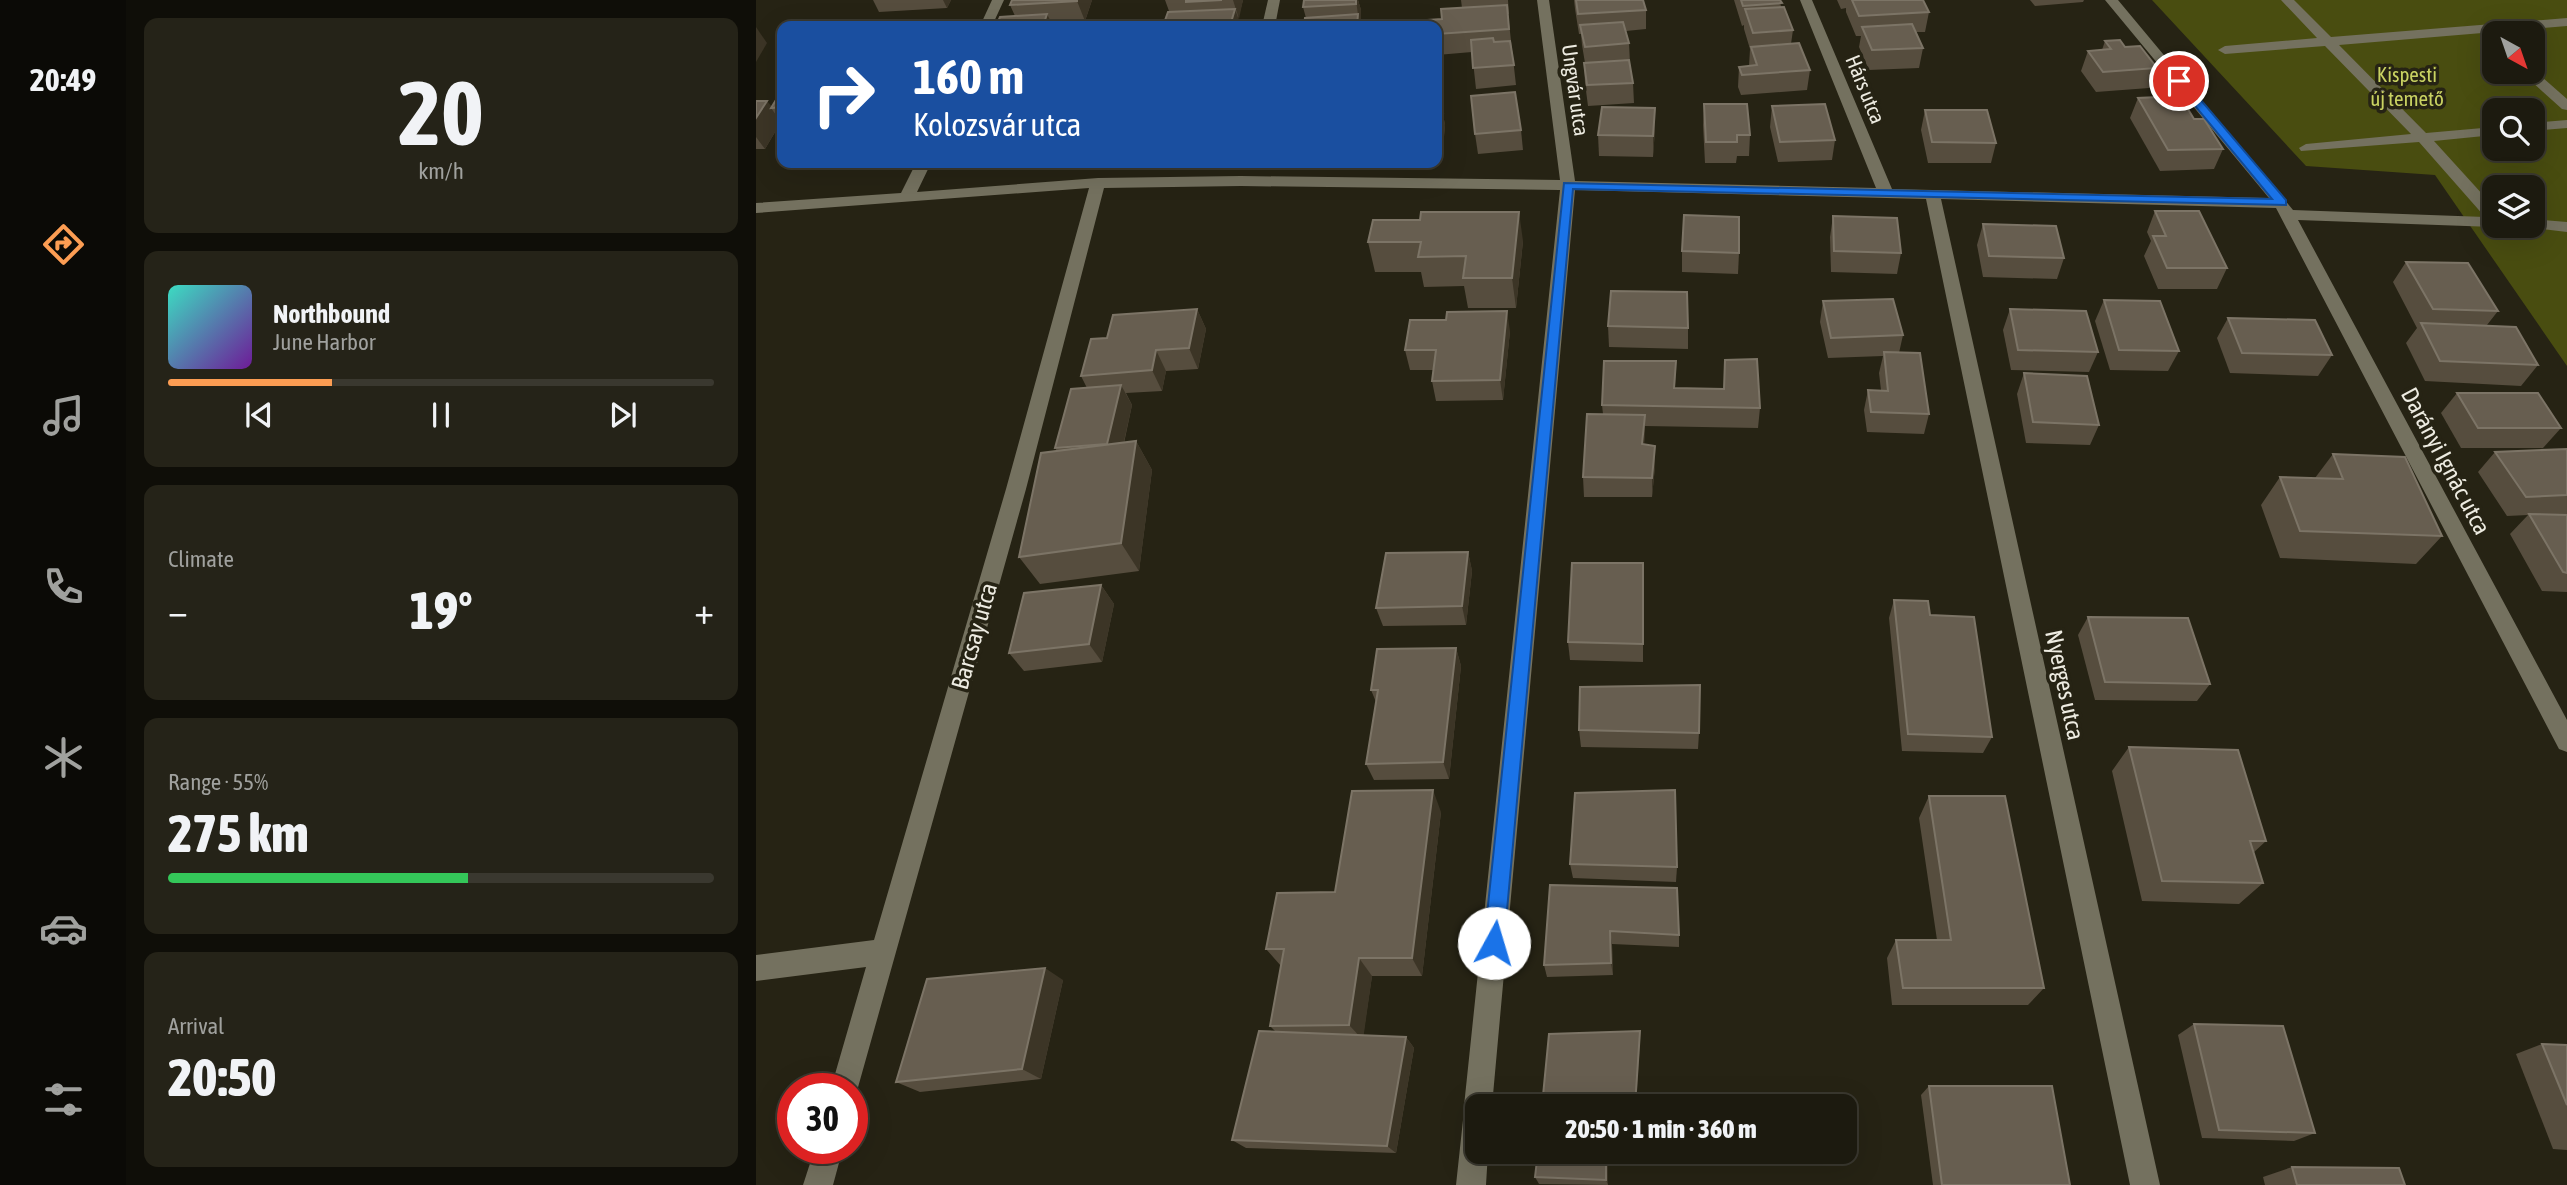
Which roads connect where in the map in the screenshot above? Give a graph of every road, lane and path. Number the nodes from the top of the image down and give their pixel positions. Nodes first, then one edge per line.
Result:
1 (998, 0) edge
2 (1274, 0) edge
3 (1543, 0) edge
4 (1806, 0) edge
5 (2111, 0) edge
6 (2287, 0) edge
7 (988, 21) edge
8 (1270, 21) edge
9 (2567, 22) edge
10 (2479, 30) junction
11 (2482, 32) edge
12 (2328, 42) junction
13 (2225, 50) dead end
14 (2542, 84) edge
15 (2567, 106) edge
16 (2567, 124) edge
17 (2545, 126) edge
18 (2482, 132) edge
19 (2422, 137) junction
20 (2306, 148) dead end
21 (921, 168) edge
22 (1243, 168) edge
23 (1241, 181) junction
24 (1098, 183) junction
25 (1568, 185) junction
26 (1886, 193) junction
27 (1933, 196) junction
28 (907, 197) junction
29 (2482, 206) edge
30 (756, 208) edge
31 (2285, 209) junction
32 (2482, 219) edge
33 (2545, 225) edge
34 (2567, 227) edge
35 (2567, 742) edge
36 (884, 952) junction
37 (756, 968) edge
38 (849, 1073) edge
39 (1479, 1094) edge
40 (824, 1164) edge
41 (1473, 1164) edge
42 (818, 1185) edge
43 (1471, 1185) edge
44 (2145, 1185) edge

1 - 7 street
2 - 8 street
3 - 25 street, Ungvár utca
4 - 26 street, Hárs utca
5 - 31 street, Darányi Ignác utca
6 - 12 street
9 - 10 street
10 - 11 street
10 - 12 street
12 - 13 street
12 - 19 street
14 - 15 street
16 - 17 street
18 - 19 street
19 - 20 street
19 - 29 street
21 - 28 street
22 - 23 street
23 - 24 street
23 - 25 street
24 - 28 street
24 - 36 street, Barcsay utca
25 - 26 street
25 - 39 street, Ungvár utca
26 - 27 street
27 - 31 street
27 - 44 street, Nyerges utca
28 - 30 street
31 - 32 street
31 - 35 street, Darányi Ignác utca
33 - 34 street
36 - 37 street
36 - 38 street, Barcsay utca
40 - 42 street
41 - 43 street

